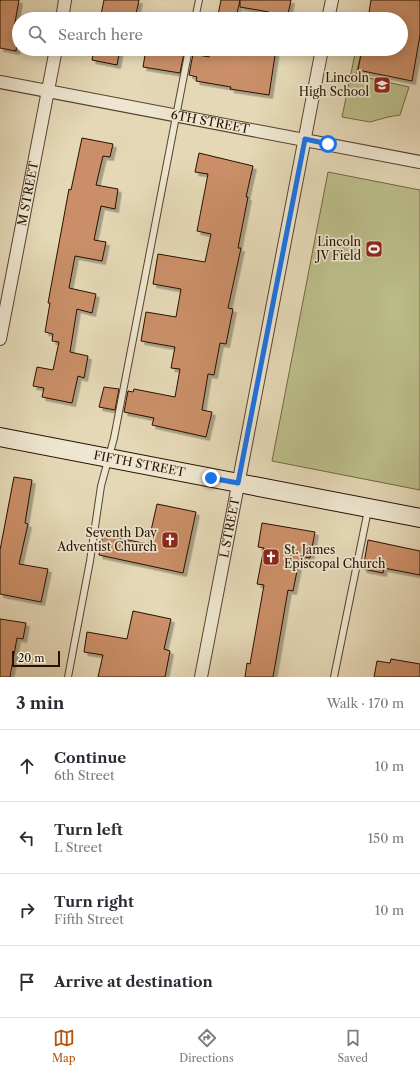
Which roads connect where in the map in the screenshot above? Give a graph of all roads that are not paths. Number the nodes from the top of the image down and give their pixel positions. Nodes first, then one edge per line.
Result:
1 (66, 0) edge
2 (199, 0) edge
3 (332, 0) edge
4 (63, 12) edge
5 (196, 12) edge
6 (329, 12) edge
7 (55, 56) edge
8 (188, 56) edge
9 (321, 56) edge
10 (0, 82) edge
11 (48, 91) junction
12 (176, 115) junction
13 (305, 139) junction
14 (420, 162) edge
15 (0, 339) edge
16 (0, 437) edge
17 (109, 458) junction
18 (238, 483) junction
19 (368, 508) junction
20 (420, 518) edge
21 (68, 677) edge
22 (201, 677) edge
23 (334, 677) edge

1 - 4 street
2 - 5 lane
3 - 6 street
7 - 11 street, M STREET
8 - 12 lane
9 - 13 street, L STREET
10 - 11 street, 6TH STREET
11 - 12 street, 6TH STREET
11 - 15 street, M STREET
12 - 13 street, 6TH STREET
12 - 17 lane
13 - 14 street, 6TH STREET
13 - 18 street, L STREET
16 - 17 street, FIFTH STREET
17 - 18 street, FIFTH STREET
17 - 21 lane
18 - 19 street, FIFTH STREET
18 - 22 street, L STREET
19 - 20 street, FIFTH STREET
19 - 23 lane

